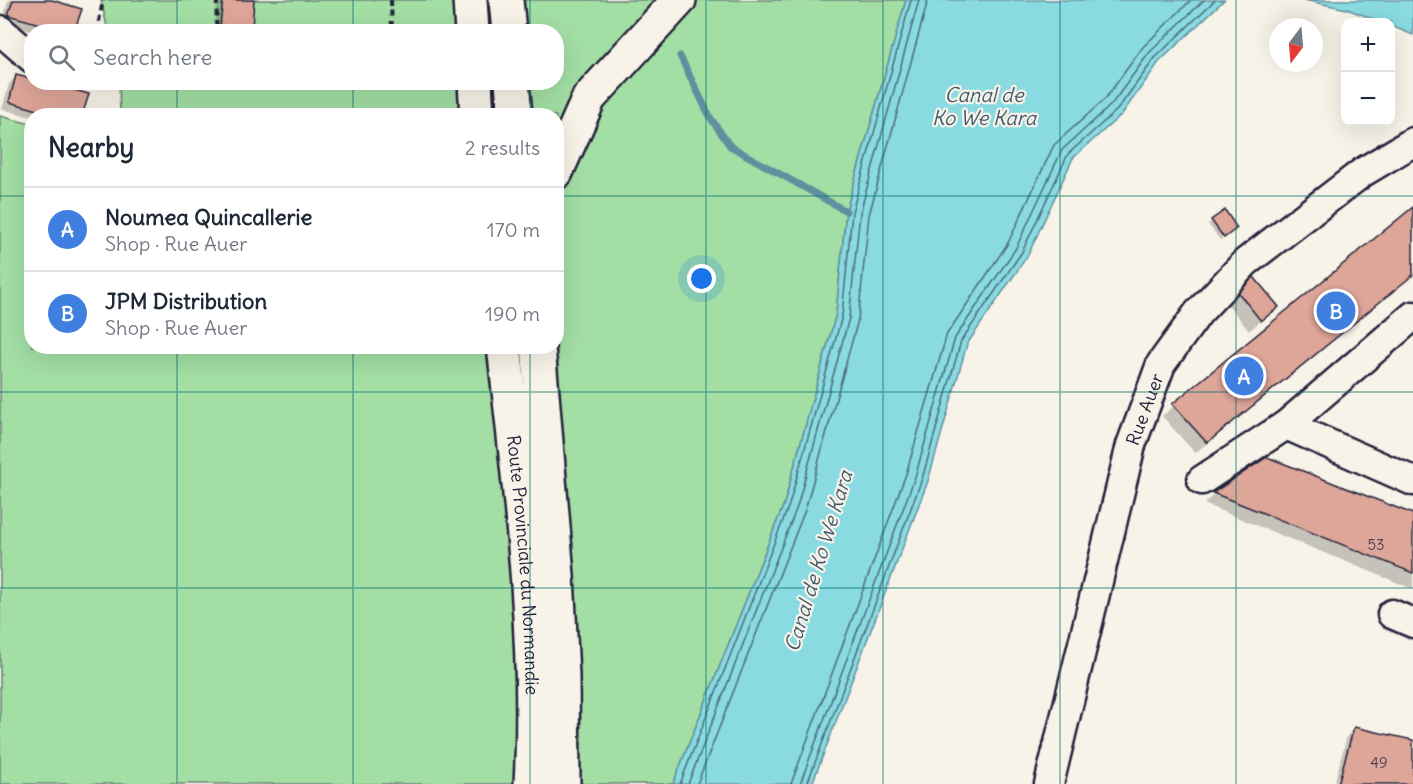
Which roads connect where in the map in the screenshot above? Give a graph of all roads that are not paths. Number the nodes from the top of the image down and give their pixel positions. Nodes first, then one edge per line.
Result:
1 (470, 0) edge
2 (506, 0) edge
3 (678, 0) edge
4 (472, 24) edge
5 (508, 24) edge
6 (0, 30) edge
7 (24, 51) edge
8 (475, 90) edge
9 (513, 90) edge
10 (477, 108) edge
11 (514, 108) edge
12 (1413, 142) edge
13 (564, 154) edge
14 (1413, 316) edge
15 (505, 354) edge
16 (539, 354) edge
17 (1286, 425) junction
18 (1202, 480) dead end
19 (1413, 481) edge
20 (531, 784) edge
21 (563, 784) edge
22 (1049, 784) edge

1 - 4 highway
2 - 5 highway
3 - 13 highway
6 - 7 street
8 - 10 highway
9 - 11 highway
12 - 22 street, Rue Auer
14 - 17 street
15 - 20 highway, Route Provinciale du Normandie
16 - 21 highway, Route Provinciale du Normandie
17 - 18 street
17 - 19 street

